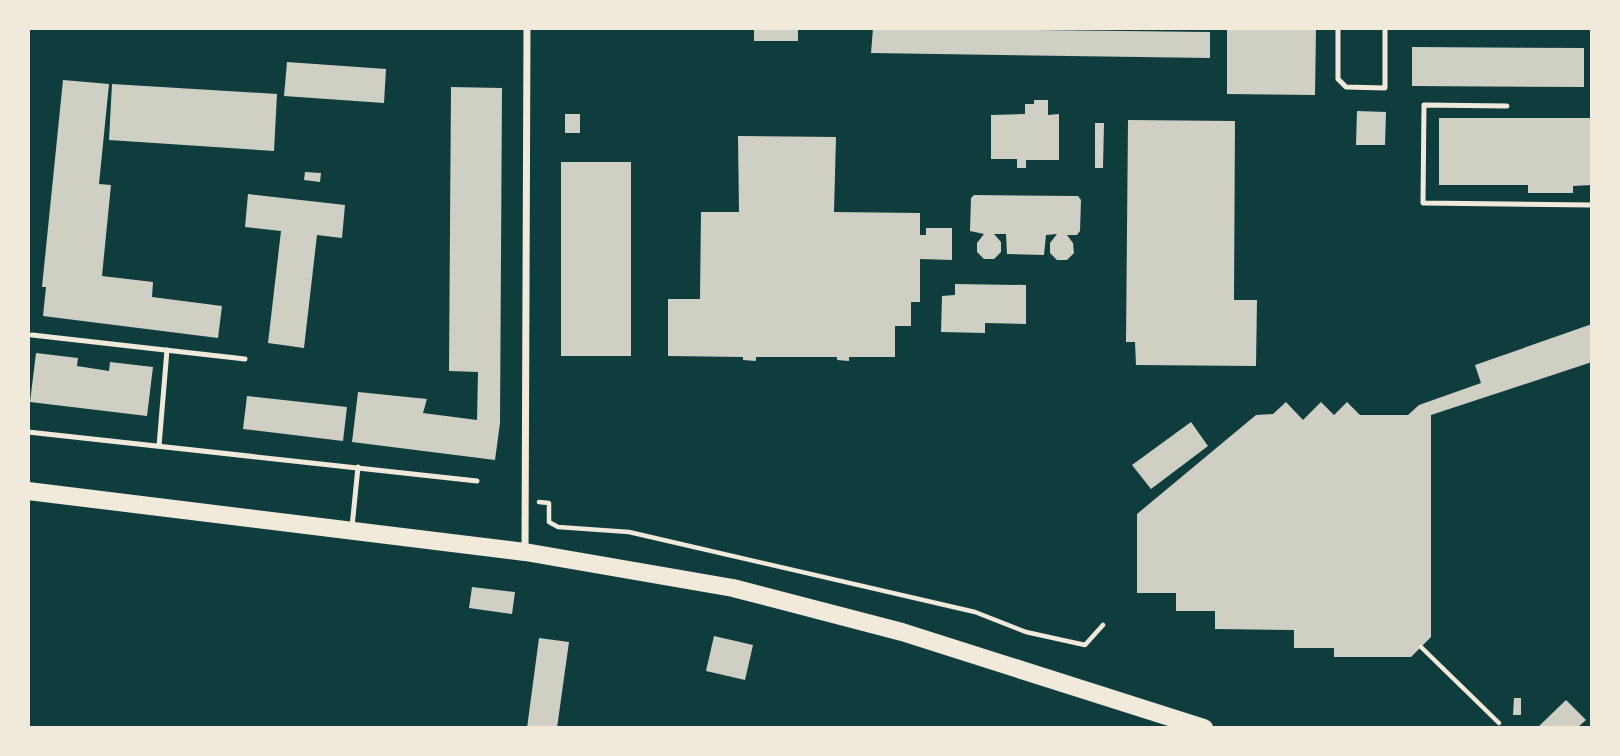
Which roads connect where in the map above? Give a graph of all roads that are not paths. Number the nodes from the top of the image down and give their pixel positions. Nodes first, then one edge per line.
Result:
1 (527, 28) edge
2 (1338, 28) edge
3 (1385, 28) edge
4 (1507, 106) dead end
5 (1592, 205) edge
6 (32, 335) dead end
7 (167, 350) junction
8 (245, 359) dead end
9 (28, 432) edge
10 (159, 446) junction
11 (358, 467) junction
12 (477, 481) dead end
13 (28, 491) edge
14 (352, 530) junction
15 (525, 552) junction
16 (1204, 728) edge

1 - 15 street
2 - 3 lane
4 - 5 lane
6 - 7 lane
7 - 8 lane
7 - 10 lane
9 - 10 lane
10 - 11 lane
11 - 12 lane
11 - 14 lane
13 - 14 main road
14 - 15 main road
15 - 16 main road

